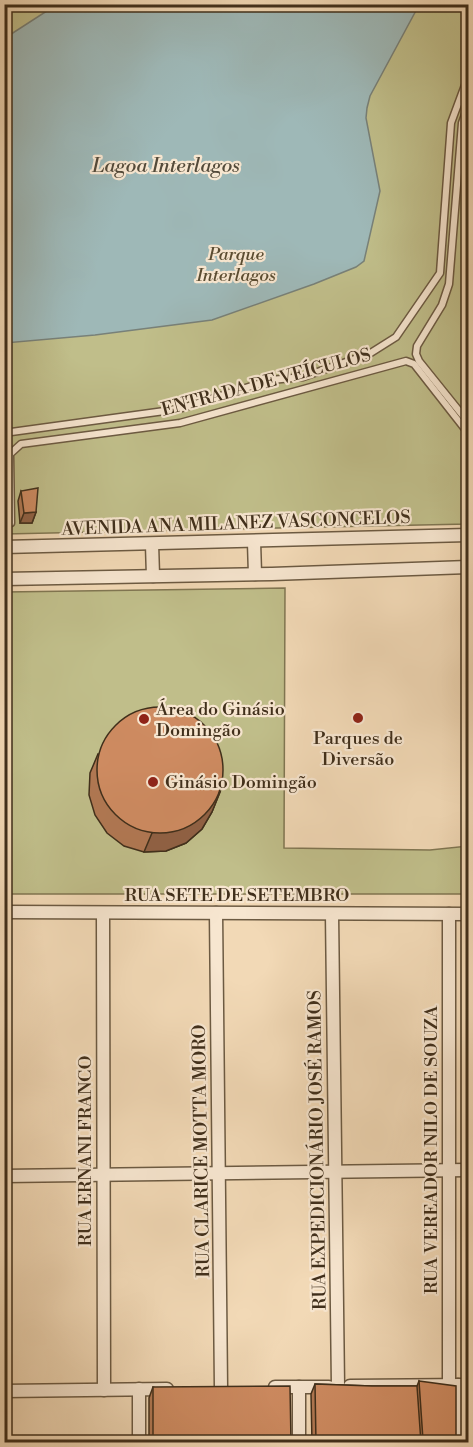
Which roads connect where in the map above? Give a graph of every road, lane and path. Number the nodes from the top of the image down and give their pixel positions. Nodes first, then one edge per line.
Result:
1 (468, 77) edge
2 (468, 106) edge
3 (468, 422) edge
4 (4, 433) edge
5 (468, 433) edge
6 (4, 524) edge
7 (468, 534) edge
8 (254, 542) junction
9 (152, 544) junction
10 (4, 547) edge
11 (468, 567) edge
12 (255, 574) junction
13 (153, 576) junction
14 (4, 579) edge
15 (4, 912) edge
16 (103, 913) junction
17 (216, 913) junction
18 (332, 914) junction
19 (448, 914) junction
20 (468, 914) edge
21 (448, 1170) junction
22 (468, 1170) edge
23 (335, 1172) junction
24 (219, 1173) junction
25 (104, 1175) junction
26 (4, 1176) edge
27 (458, 1385) edge
28 (338, 1386) junction
29 (299, 1387) junction
30 (221, 1388) edge
31 (266, 1388) edge
32 (139, 1389) junction
33 (174, 1389) edge
34 (104, 1390) junction
35 (4, 1391) edge
36 (140, 1443) edge
37 (299, 1443) edge
38 (459, 1443) edge

1 - 4 lane, ENTRADA DE VEÍCULOS
2 - 3 lane
5 - 6 lane, ENTRADA DE VEÍCULOS
7 - 8 street, AVENIDA ANA MILANEZ VASCONCELOS
8 - 9 street, AVENIDA ANA MILANEZ VASCONCELOS
8 - 12 street
9 - 10 street, AVENIDA ANA MILANEZ VASCONCELOS
9 - 13 street
11 - 12 street
12 - 13 street
13 - 14 street
15 - 16 street, RUA SETE DE SETEMBRO
16 - 17 street, RUA SETE DE SETEMBRO
16 - 25 street, RUA ERNANI FRANCO
17 - 18 street, RUA SETE DE SETEMBRO
17 - 24 street, RUA CLARICE MOTTA MORO
18 - 19 street, RUA SETE DE SETEMBRO
18 - 23 street, RUA EXPEDICIONÁRIO JOSÉ RAMOS
19 - 20 street, RUA SETE DE SETEMBRO
19 - 21 street, RUA VEREADOR NILO DE SOUZA
21 - 22 street
21 - 23 street
21 - 27 street, RUA VEREADOR NILO DE SOUZA
23 - 24 street
23 - 28 street, RUA EXPEDICIONÁRIO JOSÉ RAMOS
24 - 25 street
24 - 30 street, RUA CLARICE MOTTA MORO
25 - 26 street
25 - 34 street, RUA ERNANI FRANCO
27 - 28 street
27 - 38 street, RUA VEREADOR NILO DE SOUZA
28 - 29 street
29 - 31 street
29 - 37 street
32 - 33 street
32 - 34 street
32 - 36 street
34 - 35 street

